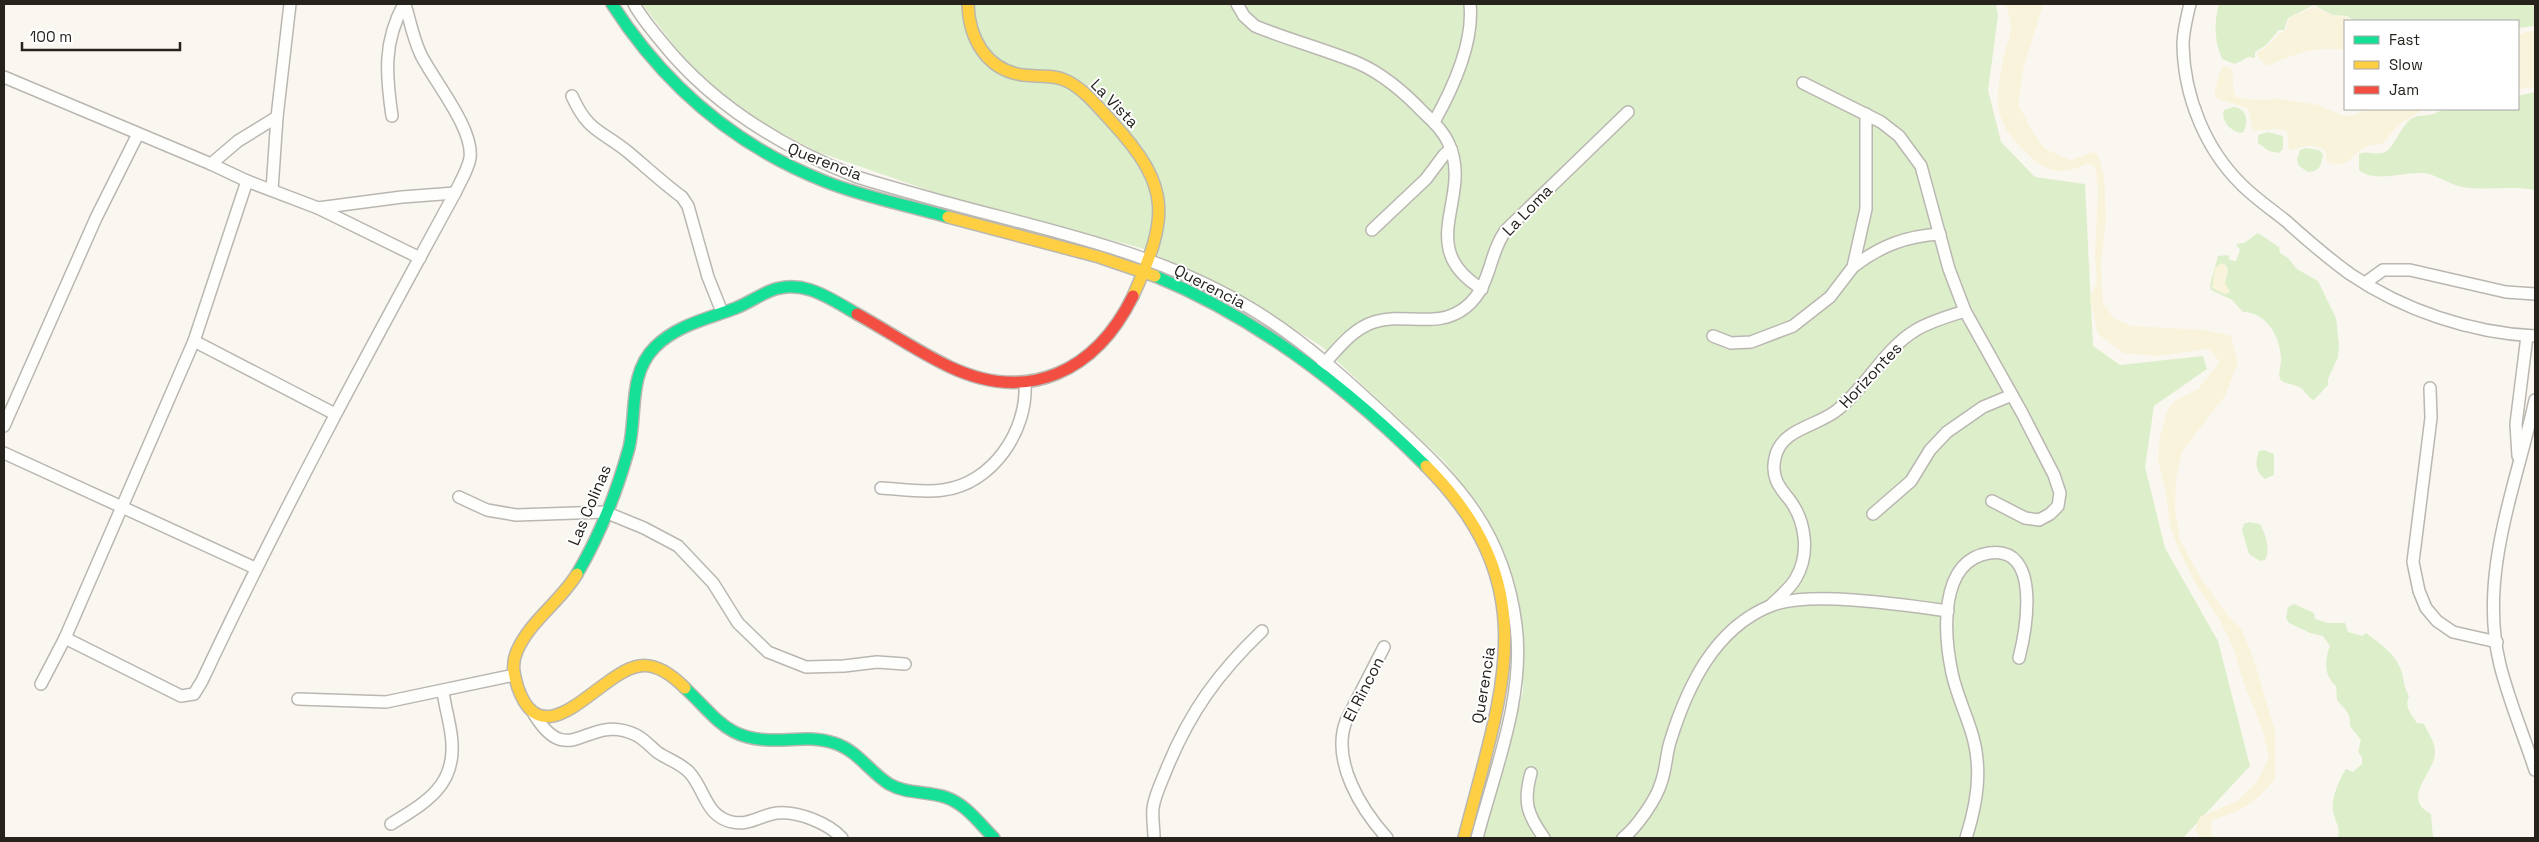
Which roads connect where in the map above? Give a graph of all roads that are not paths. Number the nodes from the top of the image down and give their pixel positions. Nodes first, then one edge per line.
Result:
1 (290, 4) edge
2 (405, 4) edge
3 (612, 4) edge
4 (634, 4) edge
5 (968, 4) edge
6 (1237, 4) edge
7 (1470, 4) edge
8 (2190, 4) edge
9 (4, 77) edge
10 (1803, 83) dead end
11 (572, 96) dead end
12 (1628, 112) dead end
13 (1866, 114) junction
14 (392, 116) dead end
15 (277, 117) junction
16 (1434, 122) junction
17 (138, 134) junction
18 (1450, 149) junction
19 (211, 164) junction
20 (247, 181) junction
21 (272, 190) junction
22 (455, 193) junction
23 (318, 208) junction
24 (942, 208) junction
25 (1372, 230) dead end
26 (1940, 234) junction
27 (420, 258) junction
28 (1148, 258) junction
29 (1853, 267) junction
30 (1142, 271) junction
31 (2365, 283) junction
32 (1482, 289) junction
33 (2535, 294) edge
34 (1226, 295) junction
35 (1965, 311) junction
36 (722, 312) junction
37 (1248, 323) junction
38 (1712, 336) dead end
39 (2531, 336) edge
40 (194, 341) junction
41 (1327, 362) junction
42 (1318, 372) junction
43 (1025, 384) junction
44 (2430, 388) dead end
45 (2012, 395) junction
46 (2535, 400) edge
47 (335, 414) junction
48 (4, 426) edge
49 (4, 453) edge
50 (2519, 464) junction
51 (881, 488) dead end
52 (459, 497) dead end
53 (1992, 501) dead end
54 (122, 508) junction
55 (605, 512) junction
56 (1873, 514) dead end
57 (256, 568) junction
58 (1770, 606) junction
59 (1948, 611) junction
60 (1262, 631) dead end
61 (64, 638) junction
62 (2497, 642) junction
63 (1384, 647) dead end
64 (2019, 658) dead end
65 (905, 664) dead end
66 (514, 675) junction
67 (42, 684) dead end
68 (442, 691) junction
69 (298, 699) dead end
70 (534, 714) junction
71 (2535, 770) edge
72 (1531, 773) dead end
73 (391, 824) dead end
74 (842, 838) edge
75 (994, 838) edge
76 (1154, 838) edge
77 (1387, 838) edge
78 (1464, 838) edge
79 (1478, 838) edge
80 (1544, 838) edge
81 (1623, 838) edge
82 (1966, 838) edge

1 - 15 street
2 - 14 street
2 - 22 street
3 - 24 street, Querencia
4 - 24 street, Querencia
5 - 28 street, La Vista
6 - 16 street
7 - 16 street
8 - 31 street
9 - 17 street
10 - 13 street
11 - 36 street
12 - 32 street, La Loma
13 - 26 street
13 - 29 street
15 - 19 street
15 - 21 street
16 - 18 street
17 - 19 street
17 - 48 street
18 - 25 street
18 - 32 street
19 - 20 street
20 - 21 street
20 - 40 street
21 - 23 street
22 - 23 street
22 - 27 street
23 - 27 street
24 - 28 street, Querencia
24 - 30 street, Querencia
26 - 29 street
26 - 35 street
27 - 47 street
28 - 30 street, Las Colinas
28 - 34 street, Querencia
29 - 38 street
30 - 34 street
30 - 37 street, Querencia
30 - 43 street, Las Colinas
31 - 33 street
31 - 39 street
32 - 41 street, La Loma
34 - 41 street, Querencia
35 - 45 street
35 - 58 street, Horizontes
36 - 43 street, Las Colinas
36 - 55 street, Las Colinas
37 - 41 street
37 - 42 street, Querencia
39 - 50 street
40 - 47 street
40 - 54 street
41 - 42 street, La Loma
41 - 79 street, Querencia
42 - 78 street, Querencia
43 - 51 street
44 - 62 street
45 - 53 street
45 - 56 street
46 - 50 street
47 - 57 street
49 - 54 street
50 - 62 street
52 - 55 street
54 - 57 street
54 - 61 street
55 - 65 street
55 - 66 street, Las Colinas
57 - 61 street
58 - 59 street
58 - 81 street
59 - 64 street
59 - 82 street
60 - 76 street
61 - 67 street
62 - 71 street
63 - 77 street, El Rincon
66 - 68 street
66 - 70 street, Las Colinas
68 - 69 street
68 - 73 street
70 - 74 street
70 - 75 street
72 - 80 street

